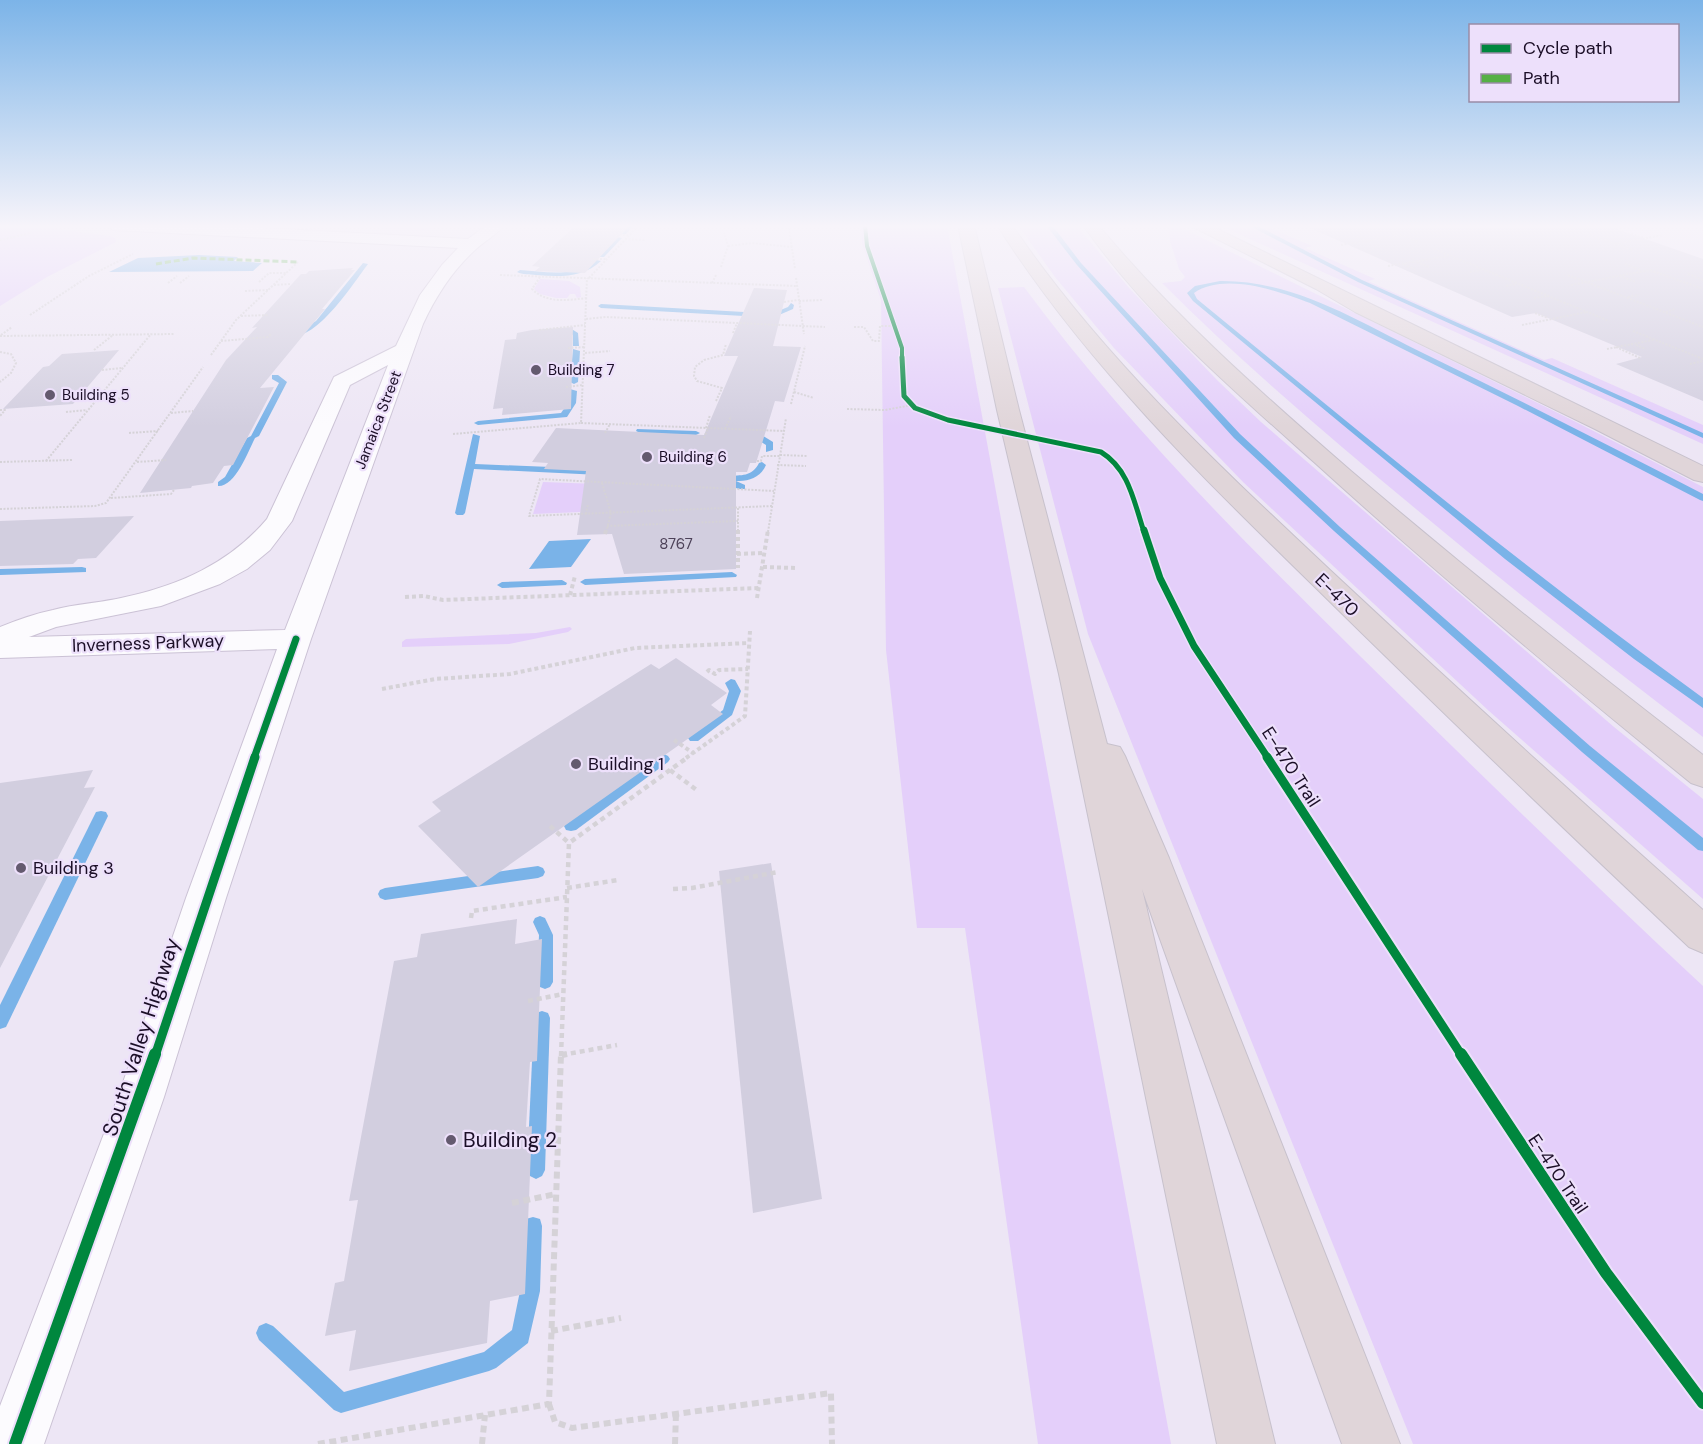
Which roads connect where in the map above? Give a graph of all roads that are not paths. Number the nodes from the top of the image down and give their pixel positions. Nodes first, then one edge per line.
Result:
1 (429, 292) edge
2 (981, 292) edge
3 (1051, 292) edge
4 (1149, 292) edge
5 (1335, 292) edge
6 (1343, 292) edge
7 (405, 349) junction
8 (1703, 455) edge
9 (1703, 475) edge
10 (0, 637) edge
11 (296, 639) junction
12 (0, 648) edge
13 (1075, 674) junction
14 (1703, 774) edge
15 (1703, 935) edge
16 (15, 1444) edge
17 (1246, 1444) edge
18 (1371, 1444) edge

1 - 7 main road, Jamaica Street
2 - 13 highway
3 - 15 highway, E-470
4 - 14 highway
5 - 9 highway
6 - 8 highway
7 - 10 main road
7 - 11 main road, Jamaica Street
11 - 12 main road, Inverness Parkway
11 - 16 main road, South Valley Highway
13 - 17 highway
13 - 18 highway

